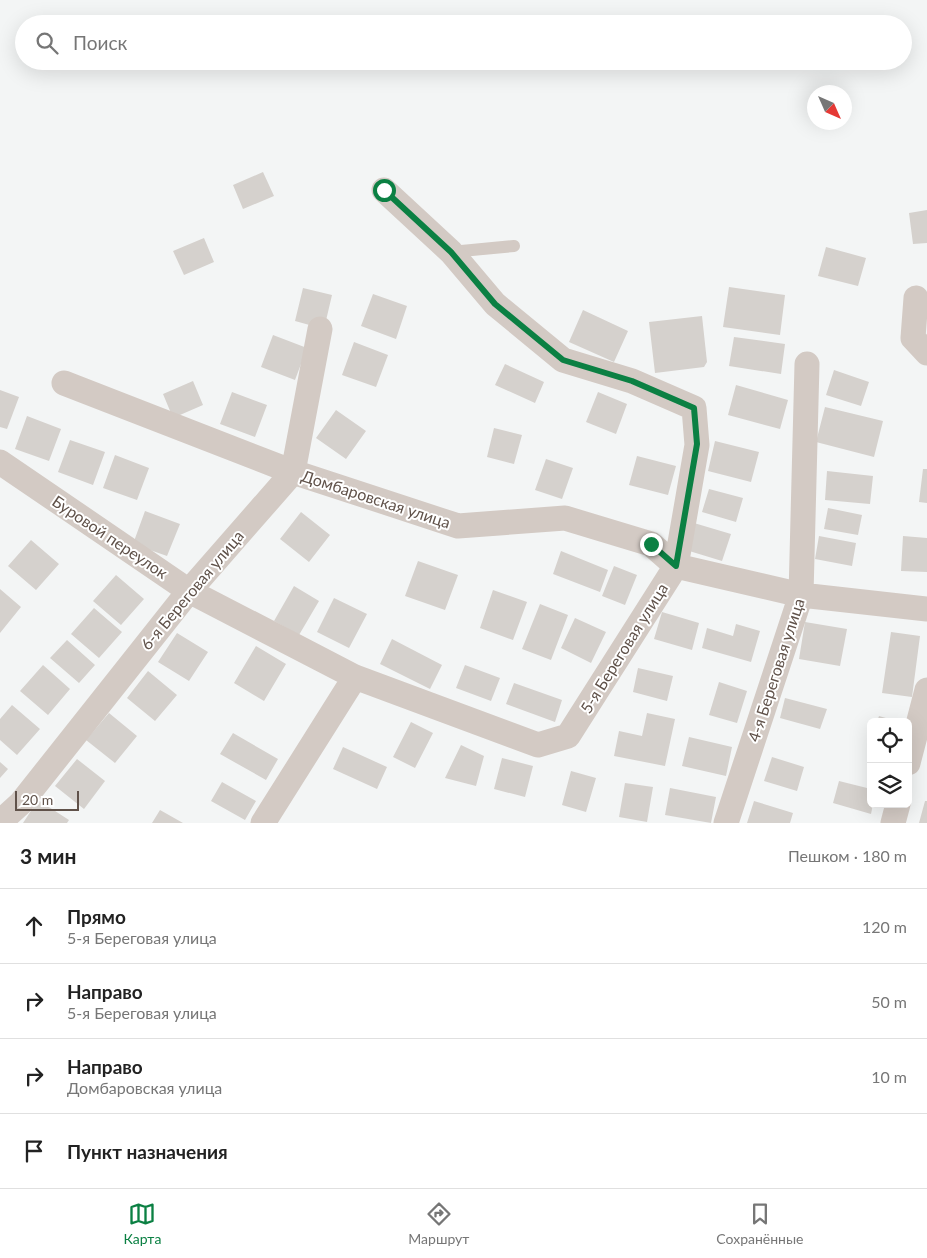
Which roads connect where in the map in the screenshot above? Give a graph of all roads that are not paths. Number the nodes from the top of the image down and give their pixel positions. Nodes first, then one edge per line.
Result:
1 (384, 190) dead end
2 (514, 246) dead end
3 (451, 252) junction
4 (916, 298) dead end
5 (320, 329) dead end
6 (927, 353) edge
7 (807, 364) dead end
8 (64, 383) dead end
9 (0, 462) edge
10 (293, 472) junction
11 (676, 566) junction
12 (188, 591) junction
13 (801, 595) junction
14 (927, 609) edge
15 (355, 677) junction
16 (927, 690) edge
17 (568, 736) joint
18 (912, 748) edge
19 (897, 808) edge
20 (0, 822) edge
21 (263, 823) edge
22 (726, 823) edge
23 (893, 823) edge

1 - 3 street, 5-я Береговая улица
2 - 3 lane
3 - 11 street, 5-я Береговая улица
4 - 6 street
5 - 10 street
7 - 13 street, 4-я Береговая улица
8 - 10 street, Домбаровская улица
9 - 12 street, Буровой переулок
10 - 11 street, Домбаровская улица
10 - 12 street, 6-я Береговая улица
11 - 13 street, Домбаровская улица
11 - 17 street, 5-я Береговая улица
12 - 15 street, Буровой переулок
12 - 20 street, 6-я Береговая улица
13 - 14 street, Домбаровская улица
13 - 22 street, 4-я Береговая улица
15 - 17 street, Буровой переулок
15 - 21 street
16 - 18 street
19 - 23 street

